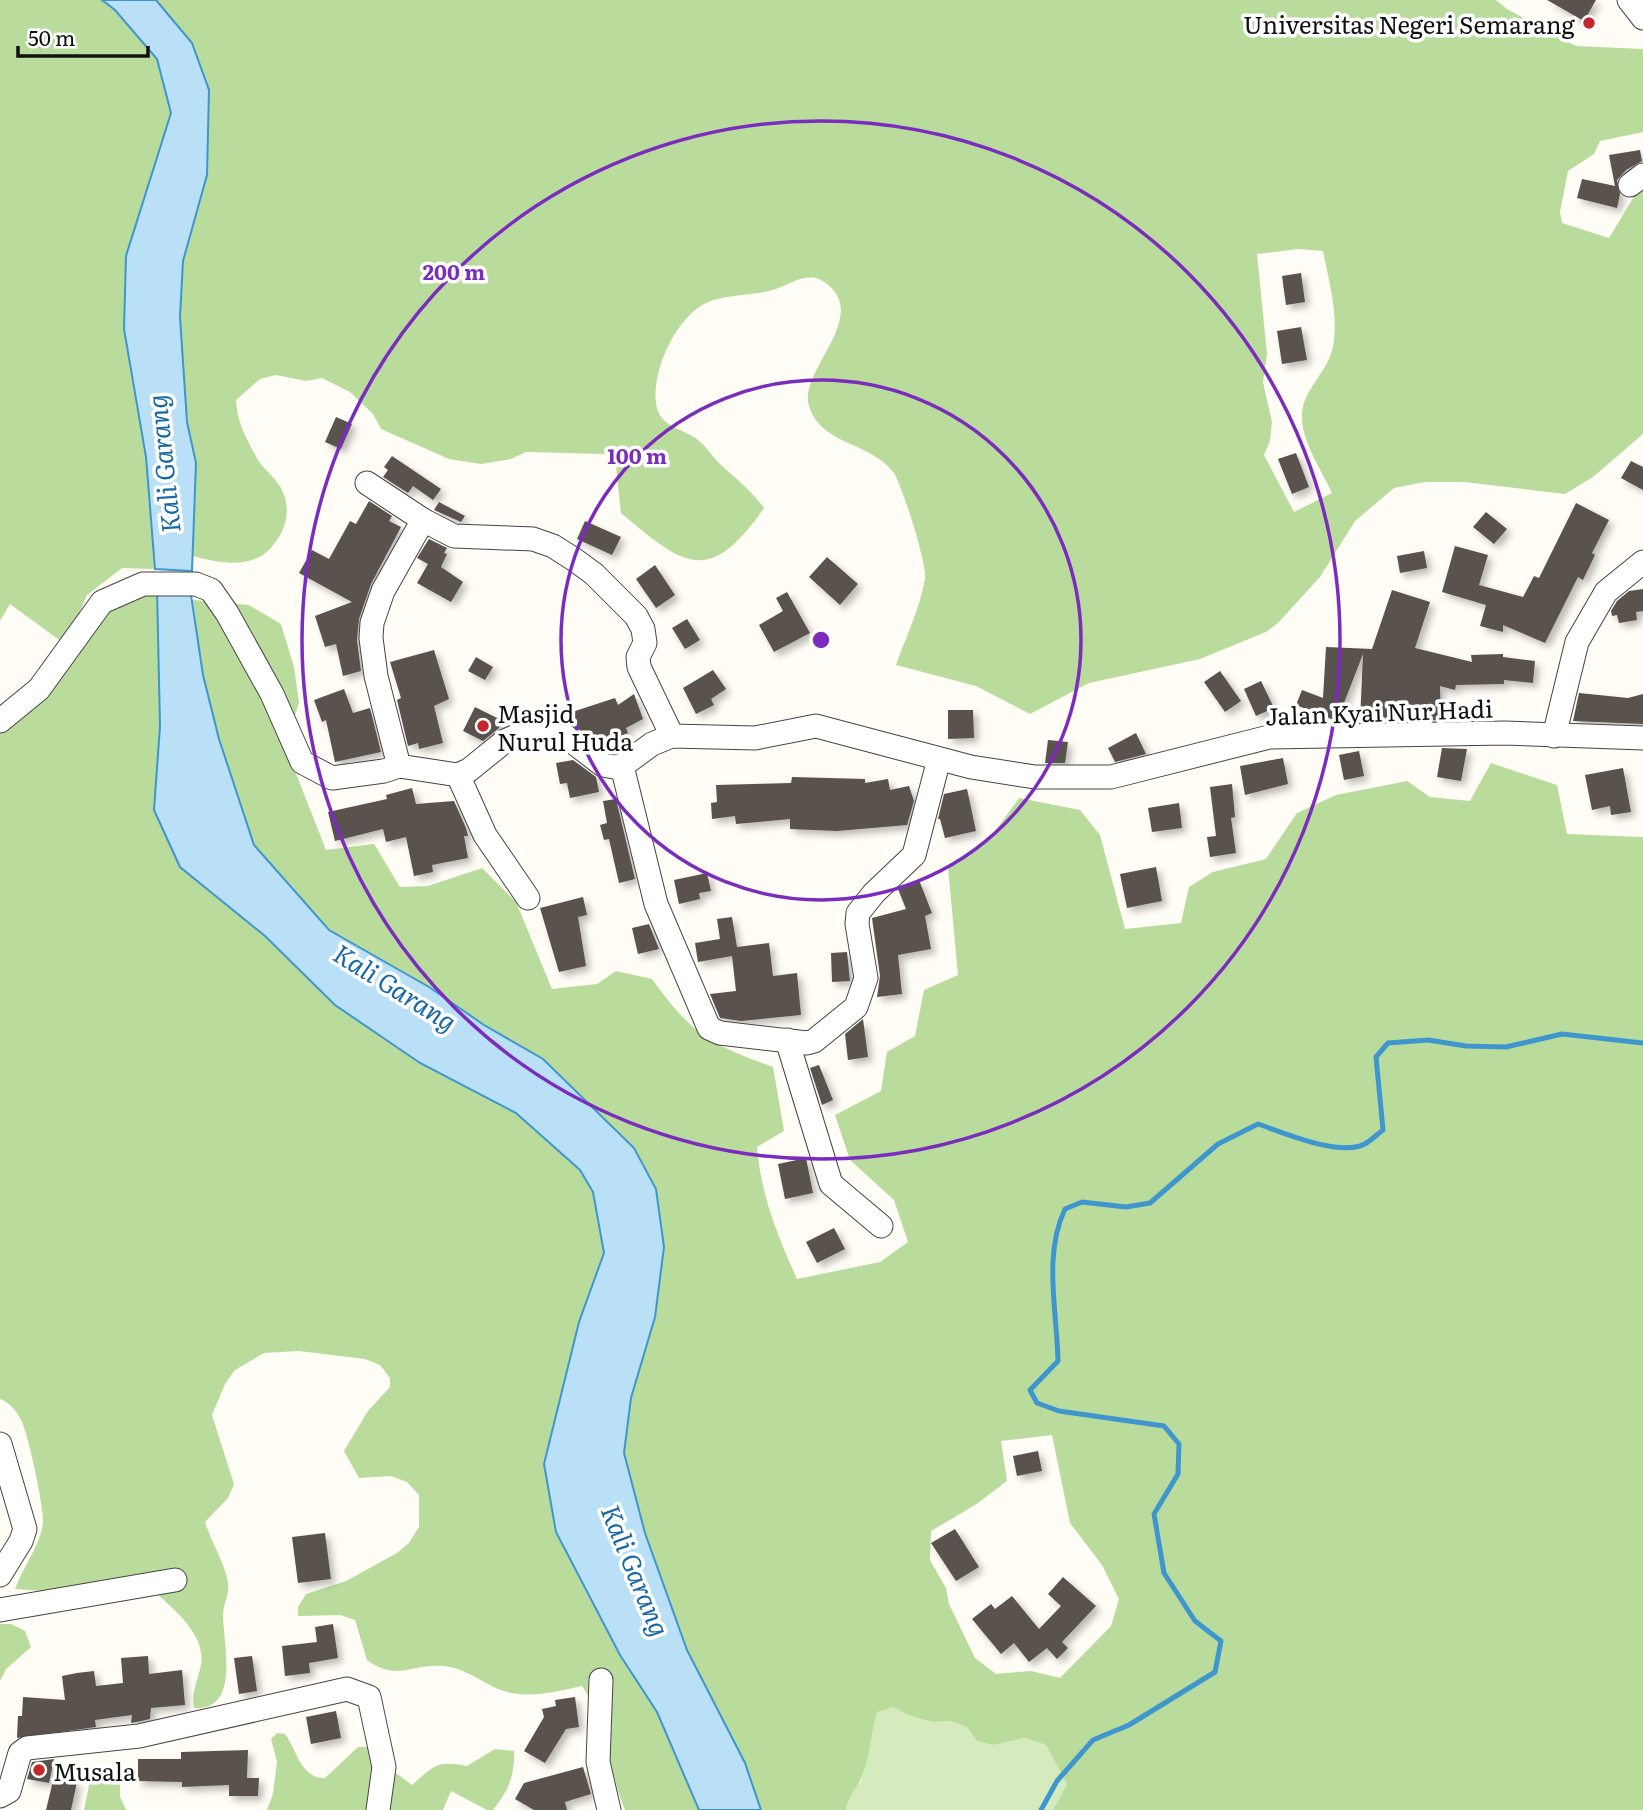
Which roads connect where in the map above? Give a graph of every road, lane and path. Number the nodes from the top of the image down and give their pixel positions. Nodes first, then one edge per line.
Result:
1 (1629, 0) edge
2 (1643, 18) edge
3 (367, 483) dead end
4 (423, 520) junction
5 (1643, 562) edge
6 (0, 721) edge
7 (672, 736) junction
8 (1555, 736) junction
9 (1643, 738) edge
10 (940, 759) junction
11 (399, 765) junction
12 (622, 766) junction
13 (458, 775) junction
14 (528, 898) dead end
15 (788, 1040) junction
16 (881, 1226) dead end
17 (0, 1444) edge
18 (0, 1575) edge
19 (176, 1580) dead end
20 (0, 1610) edge
21 (601, 1680) dead end
22 (0, 1796) edge
23 (378, 1810) edge
24 (610, 1810) edge

1 - 2 street
3 - 4 street
4 - 7 street
4 - 11 street
5 - 8 street
6 - 11 street
7 - 10 street, Jalan Kyai Nur Hadi
7 - 12 street, Jalan Kyai Nur Hadi
8 - 9 street, Jalan Kyai Nur Hadi
8 - 10 street, Jalan Kyai Nur Hadi
10 - 15 street
11 - 13 street
12 - 13 street
12 - 15 street
13 - 14 street
15 - 16 street
17 - 18 street
19 - 20 street
21 - 24 street
22 - 23 street

